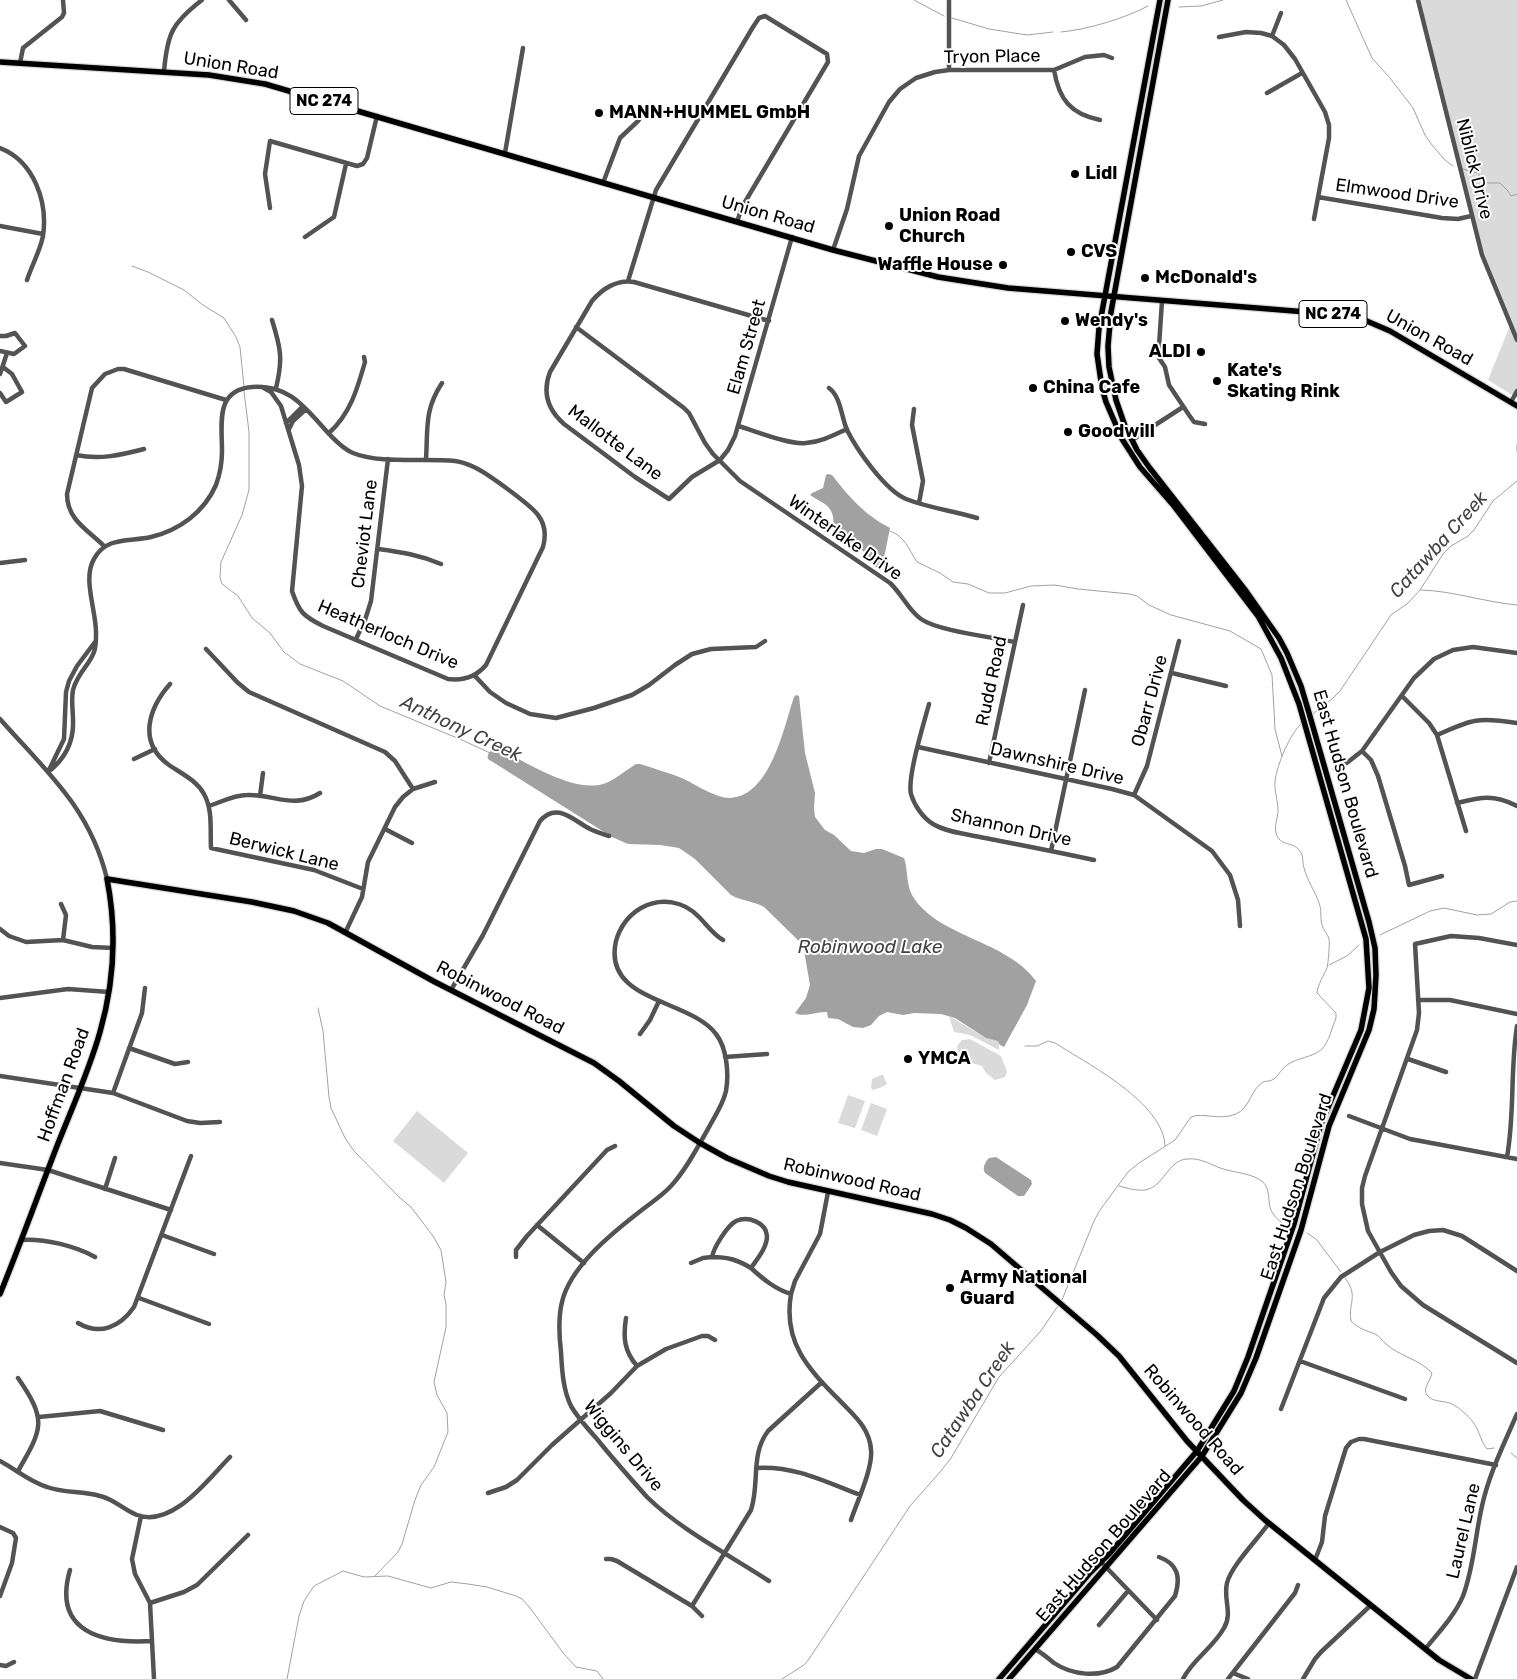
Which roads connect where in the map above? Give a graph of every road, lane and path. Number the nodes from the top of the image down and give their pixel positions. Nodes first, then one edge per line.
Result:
1 (63, 0) edge
2 (202, 0) edge
3 (229, 0) edge
4 (949, 0) edge
5 (1160, 0) edge
6 (1168, 0) edge
7 (1418, 0) edge
8 (1281, 13) dead end
9 (246, 20) dead end
10 (1272, 36) junction
11 (1219, 37) dead end
12 (523, 48) dead end
13 (1112, 58) dead end
14 (0, 62) edge
15 (20, 63) junction
16 (949, 70) junction
17 (1054, 70) junction
18 (164, 72) junction
19 (1302, 73) junction
20 (1267, 93) dead end
21 (649, 106) dead end
22 (377, 116) junction
23 (1100, 120) dead end
24 (0, 148) edge
25 (505, 154) junction
26 (346, 164) junction
27 (603, 183) junction
28 (653, 197) junction
29 (1318, 197) junction
30 (270, 208) dead end
31 (1472, 216) junction
32 (1314, 219) dead end
33 (737, 222) junction
34 (0, 226) edge
35 (43, 234) junction
36 (305, 238) dead end
37 (792, 238) junction
38 (833, 250) junction
39 (26, 280) dead end
40 (628, 281) junction
41 (1105, 297) junction
42 (1114, 297) junction
43 (1162, 301) junction
44 (272, 320) dead end
45 (769, 321) junction
46 (576, 327) junction
47 (0, 336) edge
48 (1517, 340) edge
49 (0, 351) edge
50 (7, 353) junction
51 (364, 357) dead end
52 (3, 367) junction
53 (0, 374) edge
54 (442, 383) dead end
55 (262, 387) junction
56 (276, 388) junction
57 (829, 388) dead end
58 (1517, 391) edge
59 (0, 393) edge
60 (226, 400) junction
61 (1511, 402) junction
62 (1517, 406) edge
63 (1183, 407) junction
64 (305, 408) junction
65 (914, 409) dead end
66 (286, 423) junction
67 (1205, 424) dead end
68 (738, 426) junction
69 (847, 429) junction
70 (289, 430) junction
71 (329, 433) junction
72 (1132, 440) junction
73 (144, 449) dead end
74 (76, 455) junction
75 (388, 458) junction
76 (426, 459) junction
77 (720, 460) junction
78 (919, 503) junction
79 (977, 518) dead end
80 (104, 546) junction
81 (378, 549) junction
82 (25, 560) dead end
83 (0, 563) edge
84 (441, 564) dead end
85 (1240, 588) junction
86 (1023, 605) dead end
87 (356, 640) junction
88 (765, 641) dead end
89 (1180, 641) dead end
90 (1015, 642) junction
91 (206, 649) dead end
92 (1517, 653) edge
93 (78, 671) junction
94 (1172, 673) junction
95 (475, 676) junction
96 (170, 684) dead end
97 (1226, 686) dead end
98 (1085, 690) dead end
99 (1402, 696) junction
100 (66, 700) junction
101 (72, 700) junction
102 (928, 704) dead end
103 (0, 719) edge
104 (1517, 723) edge
105 (1437, 735) junction
106 (918, 747) junction
107 (155, 749) junction
108 (1362, 751) junction
109 (134, 759) dead end
110 (989, 762) junction
111 (1335, 769) dead end
112 (48, 772) junction
113 (262, 773) dead end
114 (1066, 779) junction
115 (435, 782) dead end
116 (413, 789) junction
117 (320, 793) dead end
118 (1134, 795) junction
119 (260, 796) junction
120 (1458, 803) junction
121 (209, 806) junction
122 (1517, 806) edge
123 (385, 829) junction
124 (1466, 831) dead end
125 (609, 836) dead end
126 (412, 843) dead end
127 (1051, 851) junction
128 (1094, 860) dead end
129 (1442, 876) dead end
130 (107, 879) junction
131 (363, 889) junction
132 (61, 904) dead end
133 (1240, 926) dead end
134 (0, 929) edge
135 (346, 931) junction
136 (64, 940) junction
137 (723, 940) dead end
138 (1517, 945) edge
139 (113, 948) junction
140 (145, 988) dead end
141 (451, 990) junction
142 (109, 992) junction
143 (0, 998) edge
144 (1418, 1000) junction
145 (659, 1001) junction
146 (1517, 1014) edge
147 (1517, 1026) edge
148 (640, 1034) dead end
149 (129, 1048) junction
150 (767, 1054) dead end
151 (725, 1057) junction
152 (1408, 1059) junction
153 (188, 1062) dead end
154 (1446, 1072) dead end
155 (0, 1076) edge
156 (80, 1088) junction
157 (113, 1093) junction
158 (1349, 1116) dead end
159 (220, 1122) dead end
160 (1382, 1130) junction
161 (700, 1143) junction
162 (615, 1146) dead end
163 (191, 1156) dead end
164 (1507, 1157) junction
165 (115, 1158) dead end
166 (1517, 1159) edge
167 (0, 1163) edge
168 (48, 1170) junction
169 (105, 1189) junction
170 (828, 1192) junction
171 (171, 1210) junction
172 (537, 1225) junction
173 (162, 1235) junction
174 (21, 1240) junction
175 (1380, 1252) junction
176 (214, 1254) dead end
177 (95, 1257) dead end
178 (516, 1257) dead end
179 (712, 1257) junction
180 (584, 1263) junction
181 (691, 1263) dead end
182 (751, 1268) junction
183 (1517, 1271) edge
184 (0, 1294) edge
185 (790, 1294) junction
186 (138, 1298) junction
187 (626, 1318) dead end
188 (78, 1322) dead end
189 (209, 1324) dead end
190 (715, 1340) dead end
191 (1300, 1360) junction
192 (1517, 1363) edge
193 (637, 1366) junction
194 (18, 1378) dead end
195 (822, 1382) junction
196 (1405, 1399) dead end
197 (1281, 1409) dead end
198 (1517, 1414) edge
199 (39, 1417) junction
200 (580, 1420) junction
201 (163, 1430) dead end
202 (1197, 1451) junction
203 (1202, 1456) junction
204 (230, 1457) dead end
205 (0, 1460) edge
206 (1496, 1465) junction
207 (756, 1468) junction
208 (18, 1471) junction
209 (488, 1493) dead end
210 (860, 1495) junction
211 (140, 1516) junction
212 (851, 1520) dead end
213 (1269, 1523) junction
214 (0, 1527) edge
215 (248, 1535) dead end
216 (725, 1553) junction
217 (1159, 1557) dead end
218 (606, 1559) dead end
219 (1315, 1560) junction
220 (1103, 1565) junction
221 (1517, 1567) edge
222 (70, 1570) dead end
223 (769, 1581) dead end
224 (1298, 1585) dead end
225 (1128, 1591) junction
226 (0, 1596) edge
227 (150, 1602) junction
228 (1371, 1605) junction
229 (692, 1606) junction
230 (702, 1616) dead end
231 (1156, 1620) junction
232 (1099, 1625) dead end
233 (152, 1640) junction
234 (1030, 1642) junction
235 (1426, 1648) junction
236 (1035, 1649) junction
237 (14, 1662) dead end
238 (0, 1666) edge
239 (1233, 1673) junction
240 (154, 1679) edge
241 (998, 1679) edge
242 (1009, 1679) edge
243 (1183, 1679) edge
244 (1228, 1679) edge
245 (1248, 1679) edge
246 (1303, 1679) edge
247 (1471, 1679) edge
248 (1475, 1679) edge

1 - 15 street
2 - 18 street
3 - 9 street
4 - 16 street
5 - 41 main road, East Hudson Boulevard
6 - 42 main road, East Hudson Boulevard
7 - 31 street, Niblick Drive
8 - 10 street
10 - 11 street
10 - 19 street
12 - 25 street
13 - 17 street, Tryon Place
14 - 15 main road, Union Road / NC 274
15 - 18 main road, Union Road / NC 274
16 - 17 street, Tryon Place
16 - 38 street, Tryon Place
17 - 23 street
18 - 22 main road, Union Road / NC 274
19 - 20 street
19 - 29 street
21 - 27 street
22 - 25 main road, Union Road / NC 274
22 - 26 street
24 - 35 street
25 - 27 main road, Union Road / NC 274
26 - 30 street
26 - 36 street
27 - 28 main road, Union Road / NC 274
28 - 33 main road, Union Road / NC 274
28 - 33 street
28 - 40 street
29 - 31 street, Elmwood Drive
29 - 32 street
31 - 48 street, Niblick Drive
33 - 37 main road, Union Road / NC 274
34 - 35 street
35 - 39 street
37 - 38 main road, Union Road / NC 274
37 - 45 street, Elam Street
38 - 41 main road, Union Road / NC 274
40 - 45 street
40 - 46 street, Mallotte Lane
41 - 42 main road, Union Road / NC 274
41 - 85 main road, East Hudson Boulevard
42 - 43 main road, Union Road / NC 274
42 - 72 main road, East Hudson Boulevard
43 - 61 main road, Union Road / NC 274
43 - 63 street
44 - 56 street
45 - 68 street, Elam Street
46 - 77 street, Winterlake Drive
46 - 77 street, Mallotte Lane
47 - 50 street
49 - 50 street
50 - 52 street
51 - 71 street
52 - 53 street
52 - 59 street
54 - 76 street
55 - 56 street, Heatherloch Drive
55 - 60 street, Heatherloch Drive
55 - 66 street, Heatherloch Drive
56 - 64 street, Heatherloch Drive
57 - 69 street
58 - 61 street
60 - 74 street
60 - 80 street
61 - 62 main road, Union Road / NC 274
63 - 67 street
63 - 72 street
64 - 66 street
64 - 70 street
64 - 71 street, Heatherloch Drive
65 - 78 street
66 - 70 street, Heatherloch Drive
68 - 69 street
68 - 77 street, Elam Street
69 - 78 street
70 - 87 street, Heatherloch Drive
71 - 75 street, Heatherloch Drive
72 - 85 main road, East Hudson Boulevard
73 - 74 street
74 - 80 street
75 - 76 street, Heatherloch Drive
75 - 81 street, Cheviot Lane
76 - 95 street, Heatherloch Drive
77 - 90 street, Winterlake Drive
78 - 79 street
80 - 93 street
81 - 84 street
81 - 87 street, Cheviot Lane
82 - 83 street
85 - 202 main road, East Hudson Boulevard
85 - 203 main road, East Hudson Boulevard
86 - 90 street, Rudd Road
87 - 95 street, Heatherloch Drive
88 - 95 street
89 - 94 street, Obarr Drive
90 - 110 street, Rudd Road
91 - 116 street
92 - 99 street
93 - 100 street
93 - 101 street
94 - 97 street
94 - 118 street, Obarr Drive
96 - 107 street
98 - 114 street
99 - 105 street
99 - 108 street
100 - 101 street
100 - 112 street
101 - 112 street
102 - 106 street, Shannon Drive
103 - 112 street
104 - 105 street
105 - 120 street
106 - 110 street, Dawnshire Drive
106 - 127 street, Shannon Drive
107 - 109 street
107 - 121 street, Berwick Lane
108 - 111 street
108 - 129 street
110 - 114 street, Dawnshire Drive
112 - 130 street
113 - 119 street
114 - 118 street, Dawnshire Drive
114 - 127 street
115 - 116 street
116 - 123 street
117 - 119 street
118 - 133 street, Dawnshire Drive
119 - 121 street
120 - 122 street
120 - 124 street
121 - 131 street, Berwick Lane
123 - 126 street
123 - 131 street
125 - 141 street
127 - 128 street, Shannon Drive
130 - 135 main road, Robinwood Road
130 - 139 main road, Hoffman Road
131 - 135 street
132 - 136 street
134 - 136 street
135 - 141 main road, Robinwood Road
136 - 139 street
137 - 145 street, Wiggins Drive
138 - 144 street
139 - 142 main road, Hoffman Road
140 - 149 street
141 - 161 main road, Robinwood Road
142 - 143 street
142 - 156 main road, Hoffman Road
144 - 146 street
144 - 152 street
145 - 148 street
145 - 151 street, Wiggins Drive
147 - 164 street
149 - 153 street
149 - 157 street
150 - 151 street
151 - 161 street, Wiggins Drive
152 - 154 street
152 - 160 street
155 - 156 street
156 - 157 street
156 - 168 main road, Hoffman Road
157 - 159 street
158 - 160 street
160 - 164 street
160 - 175 street
161 - 170 main road, Robinwood Road
161 - 180 street, Wiggins Drive
162 - 172 street
163 - 171 street
164 - 166 street
165 - 169 street
167 - 168 street
168 - 169 street
168 - 174 main road, Hoffman Road
169 - 171 street
170 - 185 street
170 - 202 main road, Robinwood Road
171 - 173 street
172 - 178 street
172 - 180 street
173 - 176 street
173 - 186 street
174 - 177 street
174 - 184 main road, Hoffman Road
175 - 183 street
175 - 191 street
175 - 192 street
179 - 181 street
179 - 182 street
179 - 182 street
180 - 200 street, Wiggins Drive
182 - 185 street
185 - 195 street
186 - 188 street
186 - 189 street
187 - 193 street
190 - 193 street
191 - 196 street
191 - 197 street
193 - 200 street
194 - 199 street
195 - 207 street
195 - 210 street
198 - 206 street, Laurel Lane
199 - 201 street
199 - 208 street
200 - 209 street
200 - 216 street, Wiggins Drive
202 - 203 main road, Robinwood Road
202 - 220 main road, East Hudson Boulevard
203 - 213 main road, Robinwood Road
203 - 220 main road, East Hudson Boulevard
204 - 211 street
205 - 208 street
206 - 219 street
206 - 235 street, Laurel Lane
207 - 210 street
207 - 216 street
208 - 211 street
210 - 212 street
211 - 227 street
213 - 219 main road, Robinwood Road
213 - 243 street
214 - 226 street
215 - 227 street
216 - 223 street, Wiggins Drive
216 - 229 street
217 - 231 street
218 - 229 street
219 - 228 main road, Robinwood Road
220 - 225 street
220 - 234 main road, East Hudson Boulevard
220 - 236 main road, East Hudson Boulevard
221 - 248 street
222 - 233 street
224 - 239 street
225 - 231 street
225 - 232 street
227 - 233 street
228 - 235 main road, Robinwood Road
228 - 246 street
229 - 230 street
231 - 236 street
233 - 240 street
234 - 236 main road
234 - 241 main road, East Hudson Boulevard
235 - 247 main road, Robinwood Road
236 - 242 main road, East Hudson Boulevard
237 - 238 street
239 - 244 street
239 - 245 street

